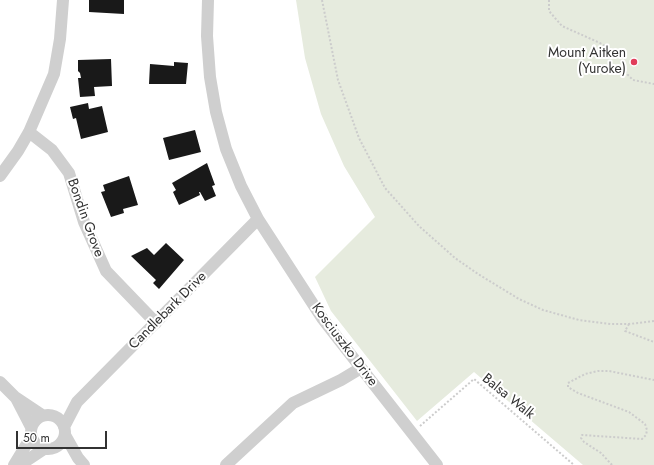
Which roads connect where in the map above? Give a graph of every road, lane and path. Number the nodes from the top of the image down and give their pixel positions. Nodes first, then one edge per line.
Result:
1 (63, 0) edge
2 (208, 0) edge
3 (322, 0) edge
4 (549, 0) edge
5 (654, 84) edge
6 (29, 132) junction
7 (0, 176) edge
8 (258, 219) junction
9 (654, 321) edge
10 (156, 323) junction
11 (629, 324) junction
12 (654, 342) edge
13 (361, 368) junction
14 (654, 380) edge
15 (0, 382) edge
16 (15, 397) junction
17 (77, 402) junction
18 (48, 415) junction
19 (64, 431) junction
20 (31, 432) junction
21 (412, 433) junction
22 (47, 449) junction
23 (81, 462) edge
24 (14, 465) edge
25 (20, 465) edge
26 (226, 465) edge
27 (437, 465) edge
28 (574, 465) edge
29 (612, 465) edge

1 - 6 street
2 - 8 street, Kosciuszko Drive
3 - 11 path
4 - 5 path
6 - 7 street
6 - 10 street, Bondin Grove
8 - 10 street, Candlebark Drive
8 - 13 street, Kosciuszko Drive
9 - 11 path
10 - 17 street, Candlebark Drive
11 - 12 path
13 - 21 street, Kosciuszko Drive
13 - 26 street
14 - 29 path
15 - 16 street
16 - 18 street
16 - 20 street
17 - 18 street, Candlebark Drive
17 - 19 street, Candlebark Drive
18 - 19 street
18 - 20 street
19 - 22 street
19 - 23 street
20 - 22 street
20 - 24 street
21 - 27 street, Kosciuszko Drive
21 - 28 path, Balsa Walk
22 - 23 street
22 - 25 street

